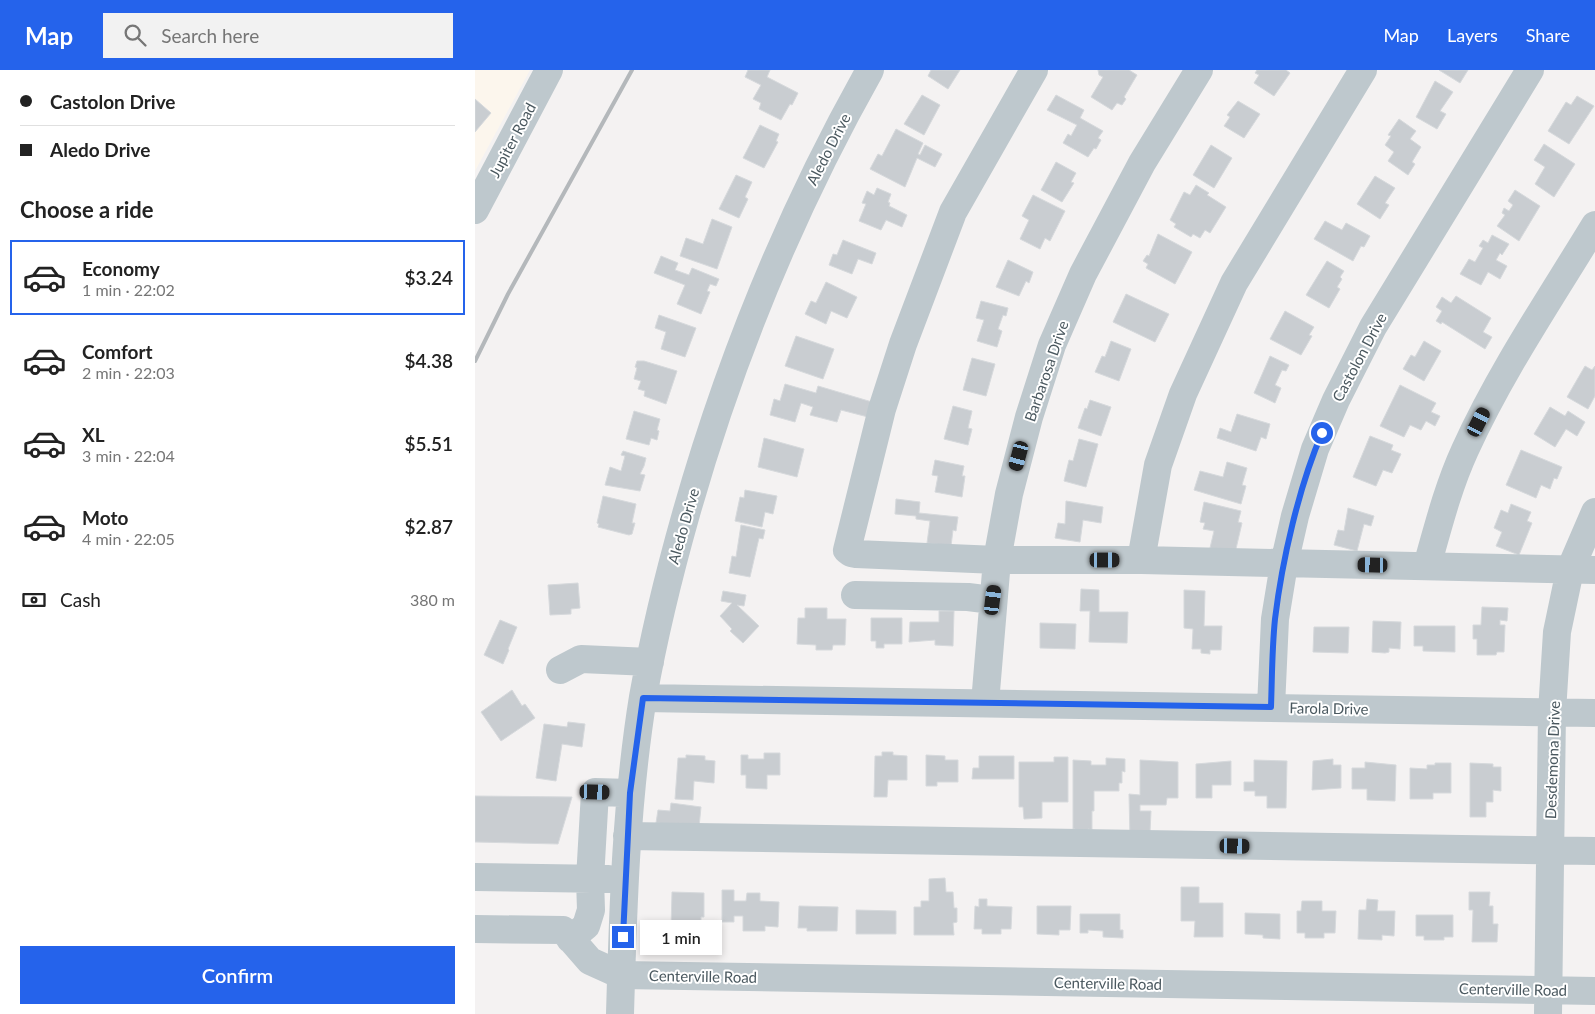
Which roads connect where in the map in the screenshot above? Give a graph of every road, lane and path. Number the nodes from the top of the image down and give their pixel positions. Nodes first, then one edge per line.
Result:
1 (549, 70) edge
2 (870, 70) edge
3 (1033, 70) edge
4 (1199, 70) edge
5 (1363, 70) edge
6 (1530, 70) edge
7 (475, 210) edge
8 (1595, 225) edge
9 (1595, 512) edge
10 (997, 560) junction
11 (1141, 560) junction
12 (1284, 564) junction
13 (1427, 566) junction
14 (1583, 570) edge
15 (855, 595) dead end
16 (993, 600) junction
17 (650, 662) junction
18 (560, 670) dead end
19 (643, 698) junction
20 (985, 703) junction
21 (1271, 707) junction
22 (1553, 712) junction
23 (1595, 713) edge
24 (630, 793) junction
25 (627, 836) junction
26 (1549, 850) junction
27 (1595, 851) edge
28 (475, 877) edge
29 (590, 879) junction
30 (625, 880) junction
31 (475, 929) edge
32 (570, 939) junction
33 (621, 975) junction
34 (1595, 991) edge
35 (1548, 1002) edge
36 (620, 1014) edge

1 - 7 street, Jupiter Road
2 - 17 street, Aledo Drive
3 - 10 street
4 - 10 street, Barbarosa Drive
5 - 11 street
6 - 12 street, Castolon Drive
8 - 13 street
9 - 14 street, Desdemona Drive
10 - 11 street
10 - 16 street, Barbarosa Drive
11 - 12 street
12 - 13 street
12 - 21 street, Castolon Drive
13 - 14 street
14 - 22 street, Desdemona Drive
15 - 16 street
16 - 20 street, Barbarosa Drive
17 - 18 street
17 - 19 street, Aledo Drive
19 - 20 street, Farola Drive
19 - 24 street, Aledo Drive
20 - 21 street, Farola Drive
21 - 22 street, Farola Drive
22 - 23 street, Farola Drive
22 - 26 street, Desdemona Drive
24 - 25 street, Aledo Drive
24 - 29 street
25 - 26 street
25 - 30 street, Aledo Drive
26 - 27 street
26 - 35 street, Desdemona Drive
28 - 29 street
29 - 30 street
29 - 32 street
30 - 33 street, Aledo Drive
31 - 32 street
32 - 33 street
33 - 35 street, Centerville Road
33 - 36 street, Aledo Drive
34 - 35 street, Centerville Road

